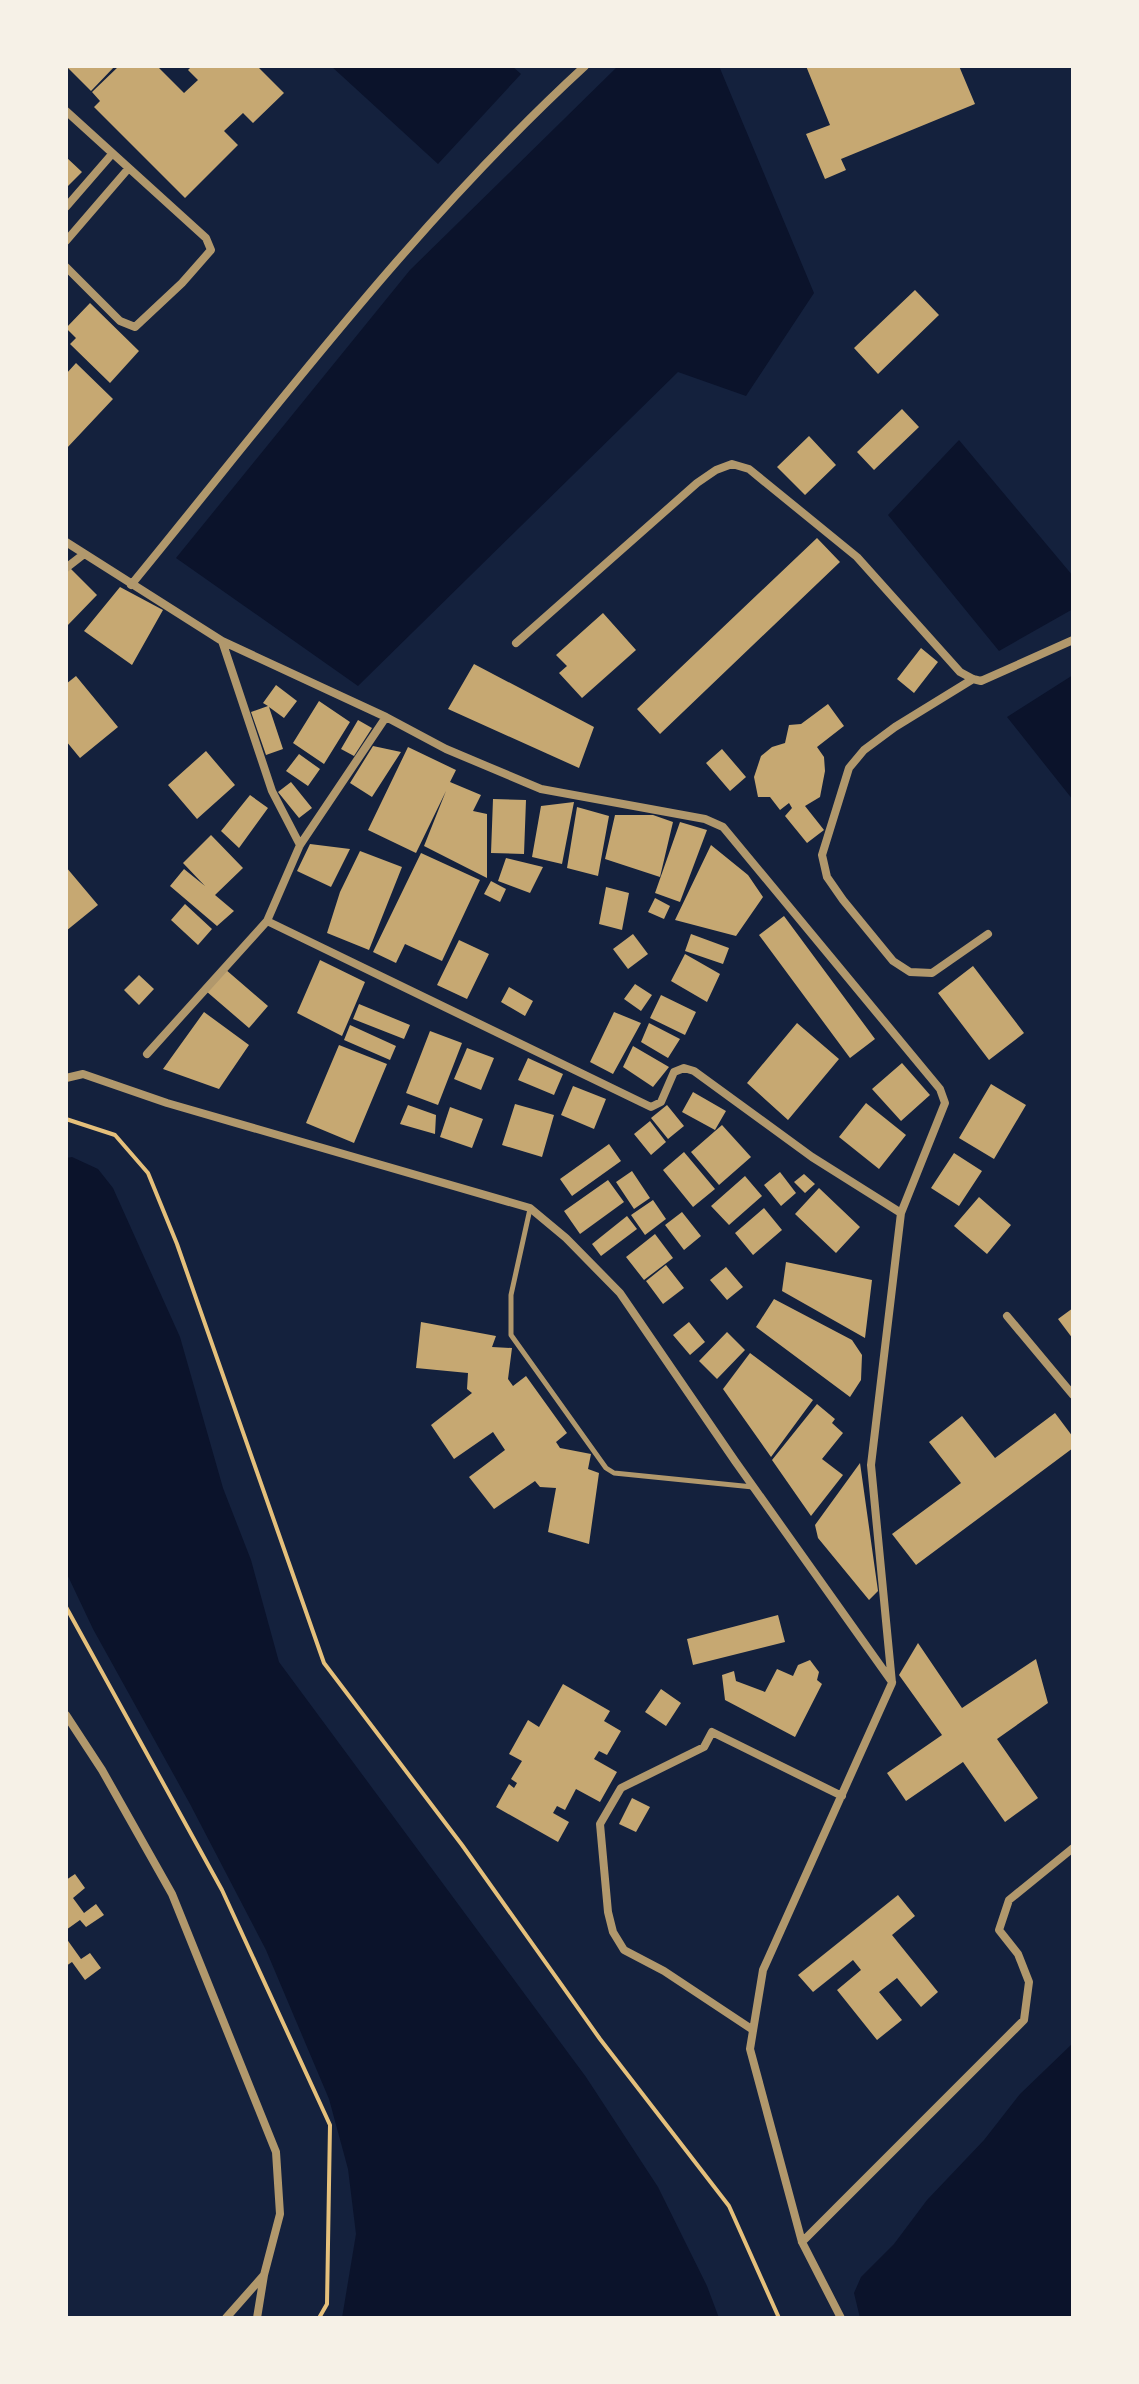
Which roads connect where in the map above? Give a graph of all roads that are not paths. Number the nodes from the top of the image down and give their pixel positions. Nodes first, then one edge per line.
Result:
1 (585, 66) edge
2 (66, 111) edge
3 (112, 154) junction
4 (128, 169) junction
5 (66, 207) edge
6 (66, 241) edge
7 (66, 267) edge
8 (66, 542) edge
9 (84, 554) junction
10 (66, 568) edge
11 (131, 585) junction
12 (1073, 640) edge
13 (222, 641) junction
14 (516, 643) dead end
15 (973, 679) junction
16 (386, 717) junction
17 (300, 845) junction
18 (267, 921) junction
19 (988, 934) dead end
20 (147, 1054) dead end
21 (66, 1078) edge
22 (530, 1208) junction
23 (901, 1213) junction
24 (1007, 1316) dead end
25 (1073, 1395) edge
26 (753, 1487) junction
27 (892, 1683) junction
28 (66, 1715) edge
29 (842, 1796) junction
30 (1073, 1848) edge
31 (753, 2030) junction
32 (802, 2242) junction
33 (264, 2275) junction
34 (226, 2318) edge
35 (257, 2318) edge
36 (841, 2318) edge

1 - 11 street
2 - 3 street
3 - 4 street
3 - 5 street
4 - 6 street
4 - 7 street
8 - 9 street
9 - 10 street
9 - 11 street
11 - 13 street
12 - 15 street
13 - 16 street
13 - 17 street
14 - 15 street
15 - 19 street
16 - 17 street
16 - 23 street
17 - 18 street
18 - 20 street
18 - 23 street
21 - 22 street
22 - 26 street
22 - 26 lane
23 - 27 street
24 - 25 street
26 - 27 street
27 - 29 street
28 - 33 street
29 - 31 street
29 - 31 street
30 - 32 street
31 - 32 street
32 - 36 street
33 - 34 street
33 - 35 street

